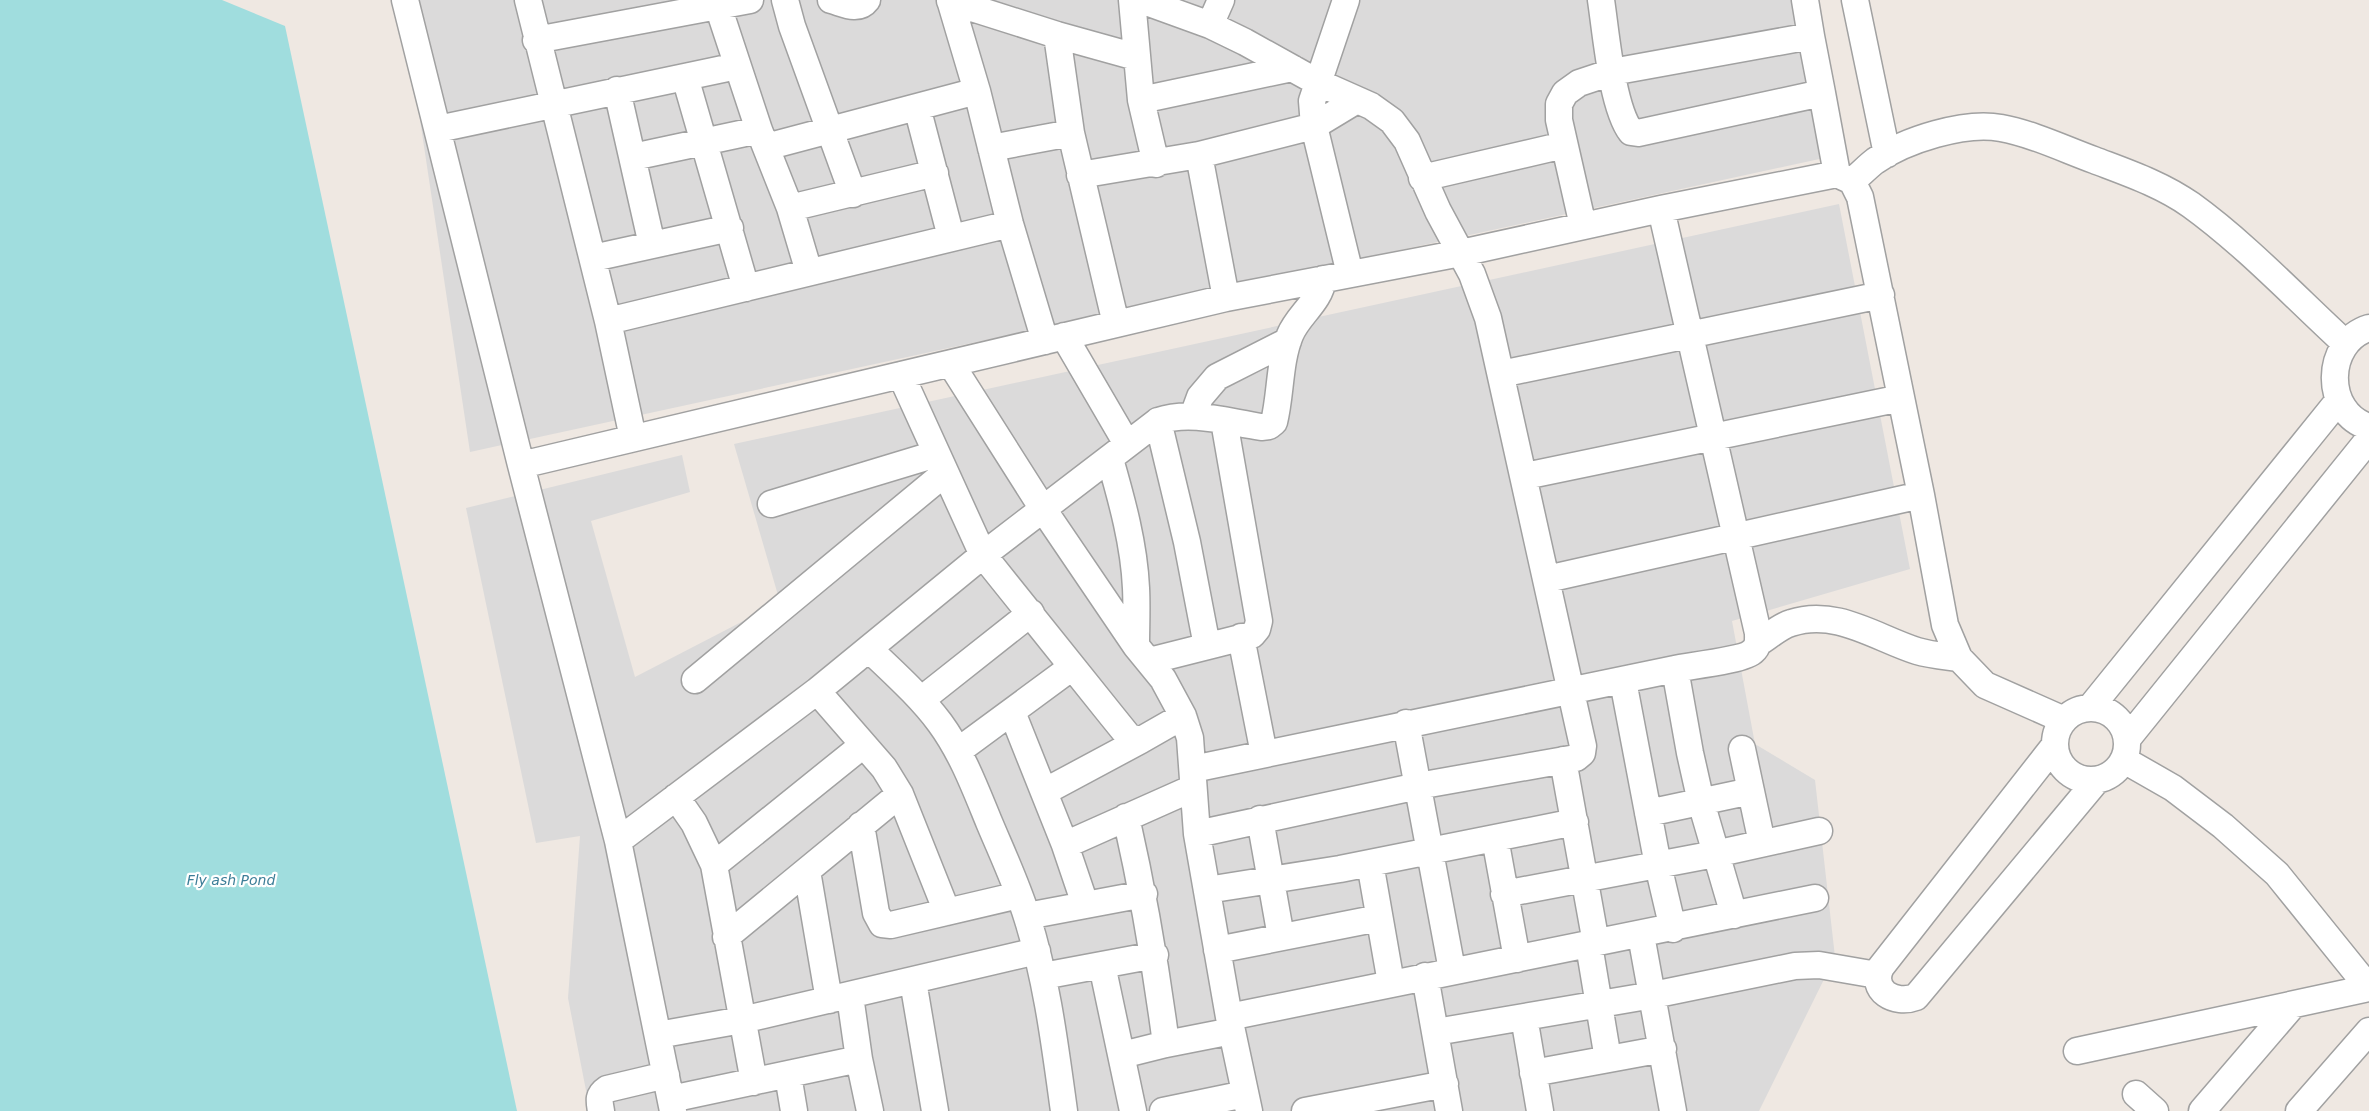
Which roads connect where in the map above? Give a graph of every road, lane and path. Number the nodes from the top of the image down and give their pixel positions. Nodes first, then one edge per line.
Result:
1 (405, 0) edge
2 (528, 0) edge
3 (750, 0) edge
4 (785, 0) edge
5 (831, 0) edge
6 (867, 0) edge
7 (950, 0) edge
8 (1132, 0) edge
9 (1141, 0) edge
10 (1221, 0) edge
11 (1346, 0) edge
12 (1601, 0) edge
13 (1805, 0) edge
14 (1855, 0) edge
15 (717, 4) edge
16 (1210, 25) junction
17 (1057, 35) junction
18 (1811, 36) junction
19 (536, 40) junction
20 (1136, 57) junction
21 (737, 66) junction
22 (1292, 68) junction
23 (1612, 72) junction
24 (685, 77) junction
25 (1317, 82) junction
26 (617, 90) junction
27 (977, 91) junction
28 (1822, 93) junction
29 (1141, 100) junction
30 (1357, 100) junction
31 (554, 103) junction
32 (917, 107) junction
33 (1314, 126) junction
34 (438, 129) junction
35 (829, 130) junction
36 (1071, 132) junction
37 (763, 138) junction
38 (705, 142) junction
39 (1564, 145) junction
40 (991, 148) junction
41 (1887, 154) junction
42 (1199, 155) junction
43 (632, 156) junction
44 (1156, 164) junction
45 (935, 172) junction
46 (1080, 175) junction
47 (1422, 178) junction
48 (1845, 178) junction
49 (853, 194) junction
50 (790, 208) junction
51 (1661, 209) junction
52 (1010, 224) junction
53 (1583, 226) junction
54 (730, 228) junction
55 (951, 237) junction
56 (652, 245) junction
57 (1461, 253) junction
58 (592, 258) junction
59 (809, 272) junction
60 (1350, 274) junction
61 (1323, 279) junction
62 (746, 288) junction
63 (1881, 295) junction
64 (1226, 298) junction
65 (608, 321) junction
66 (1116, 324) junction
67 (2369, 328) edge
68 (1691, 336) junction
69 (1054, 339) junction
70 (1288, 341) junction
71 (2346, 344) junction
72 (951, 364) junction
73 (1501, 374) junction
74 (901, 375) junction
75 (1901, 398) junction
76 (2339, 400) junction
77 (1193, 416) junction
78 (1158, 421) junction
79 (1224, 421) junction
80 (2369, 427) edge
81 (1713, 437) junction
82 (633, 438) junction
83 (2369, 440) edge
84 (1118, 451) junction
85 (941, 463) junction
86 (521, 465) junction
87 (1524, 476) junction
88 (1921, 495) junction
89 (771, 504) dead end
90 (1043, 509) junction
91 (1735, 536) junction
92 (983, 555) junction
93 (1547, 579) junction
94 (1031, 614) junction
95 (1241, 637) junction
96 (1758, 643) junction
97 (1206, 646) junction
98 (869, 649) junction
99 (1142, 653) junction
100 (1958, 658) junction
101 (1072, 667) junction
102 (1675, 669) junction
103 (695, 680) dead end
104 (1623, 681) junction
105 (1572, 690) junction
106 (817, 691) junction
107 (921, 700) junction
108 (2090, 708) junction
109 (1012, 712) junction
110 (1183, 716) junction
111 (2064, 720) junction
112 (1406, 723) junction
113 (1141, 740) junction
114 (863, 745) junction
115 (2055, 745) junction
116 (1742, 749) dead end
117 (2126, 749) junction
118 (958, 751) junction
119 (1264, 754) junction
120 (1563, 760) junction
121 (1193, 779) junction
122 (2097, 780) junction
123 (1418, 786) junction
124 (1751, 791) junction
125 (1044, 792) junction
126 (900, 794) junction
127 (676, 797) junction
128 (1701, 802) junction
129 (1648, 813) junction
130 (1126, 817) junction
131 (1260, 819) junction
132 (1575, 822) junction
133 (862, 825) junction
134 (1819, 831) dead end
135 (1197, 834) junction
136 (1495, 838) junction
137 (618, 841) junction
138 (1762, 843) junction
139 (1065, 845) junction
140 (1430, 850) junction
141 (1715, 854) junction
142 (1370, 863) junction
143 (714, 865) junction
144 (1658, 865) junction
145 (807, 871) junction
146 (1271, 879) junction
147 (1585, 879) junction
148 (1207, 890) junction
149 (1144, 894) junction
150 (1504, 894) junction
151 (1815, 898) dead end
152 (1085, 904) junction
153 (1023, 905) junction
154 (946, 912) junction
155 (1734, 915) junction
156 (1379, 918) junction
157 (1673, 929) junction
158 (1641, 934) junction
159 (726, 937) junction
160 (1281, 937) junction
161 (1592, 944) junction
162 (1218, 950) junction
163 (1037, 951) junction
164 (1155, 955) junction
165 (1517, 959) junction
166 (1102, 965) junction
167 (1452, 970) junction
168 (1877, 975) junction
169 (1043, 976) junction
170 (1425, 976) junction
171 (913, 981) junction
172 (1391, 983) junction
173 (2369, 988) edge
174 (1653, 995) junction
175 (839, 998) junction
176 (1600, 1004) junction
177 (2293, 1005) junction
178 (1524, 1017) junction
179 (742, 1020) junction
180 (1230, 1024) junction
181 (2369, 1031) edge
182 (1436, 1032) junction
183 (658, 1035) junction
184 (1166, 1044) junction
185 (1663, 1049) junction
186 (2077, 1051) dead end
187 (1122, 1055) junction
188 (858, 1059) junction
189 (1608, 1059) junction
190 (1533, 1073) junction
191 (788, 1075) junction
192 (754, 1082) junction
193 (1445, 1084) junction
194 (670, 1095) edge
195 (1247, 1103) edge
196 (601, 1111) edge
197 (794, 1111) edge
198 (870, 1111) edge
199 (935, 1111) edge
200 (1064, 1111) edge
201 (1133, 1111) edge
202 (1163, 1111) edge
203 (1305, 1111) edge
204 (1449, 1111) edge
205 (1540, 1111) edge
206 (1673, 1111) edge
207 (2202, 1111) edge
208 (2299, 1111) edge

1 - 34 street
2 - 19 street
3 - 15 street
4 - 35 street
5 - 6 street
7 - 17 street
7 - 27 street
8 - 20 street
9 - 16 street
10 - 16 street
11 - 25 street
12 - 23 street
13 - 18 street
14 - 41 street
15 - 19 street
15 - 21 street
16 - 22 street
17 - 20 street
17 - 36 street
18 - 23 street
18 - 28 street
19 - 31 street
20 - 29 street
21 - 24 street
21 - 37 street
22 - 25 street
22 - 29 street
23 - 28 street
23 - 39 street
24 - 26 street
24 - 38 street
25 - 30 street
25 - 33 street
26 - 31 street
26 - 43 street
27 - 32 street
27 - 40 street
28 - 48 street
29 - 44 street
30 - 33 street
30 - 47 street
31 - 34 street
31 - 58 street
32 - 35 street
32 - 45 street
33 - 42 street
33 - 60 street
34 - 86 street
35 - 37 street
35 - 49 street
36 - 40 street
36 - 46 street
37 - 38 street
37 - 50 street
38 - 43 street
38 - 54 street
39 - 47 street
39 - 53 street
40 - 52 street
41 - 48 street
41 - 71 street
42 - 44 street
42 - 64 street
43 - 56 street
44 - 46 street
45 - 49 street
45 - 55 street
46 - 66 street
47 - 57 street
48 - 51 street
48 - 63 street
49 - 50 street
50 - 59 street
51 - 53 street
51 - 68 street
52 - 55 street
52 - 69 street
53 - 57 street
54 - 56 street
54 - 62 street
55 - 59 street
56 - 58 street
57 - 60 street
57 - 73 street
58 - 65 street
59 - 62 street
60 - 61 street
61 - 64 street
61 - 70 street
62 - 65 street
63 - 68 street
63 - 75 street
64 - 66 street
65 - 82 street
66 - 69 street
67 - 71 street
68 - 73 street
68 - 81 street
69 - 72 street
69 - 84 street
70 - 77 street
70 - 79 street
71 - 76 street
72 - 74 street
72 - 90 street
73 - 87 street
74 - 82 street
74 - 85 street
75 - 81 street
75 - 88 street
76 - 80 street
76 - 108 street
77 - 78 street
77 - 79 street
78 - 84 street
78 - 97 street
79 - 95 street
81 - 87 street
81 - 91 street
82 - 86 street
83 - 117 street
84 - 90 street
84 - 99 street
85 - 89 street
85 - 92 street
85 - 103 street
86 - 137 street
87 - 93 street
88 - 91 street
88 - 100 street
90 - 92 street
90 - 99 street
91 - 93 street
91 - 96 street
92 - 94 street
92 - 98 street
93 - 105 street
94 - 101 street
94 - 107 street
95 - 97 street
95 - 119 street
96 - 100 street
96 - 102 street
97 - 99 street
98 - 106 street
98 - 107 street
99 - 110 street
100 - 111 street
101 - 109 street
101 - 113 street
102 - 104 street
102 - 128 street
104 - 105 street
104 - 129 street
105 - 112 street
105 - 120 street
106 - 114 street
106 - 127 street
107 - 118 street
108 - 111 street
108 - 117 street
109 - 118 street
109 - 125 street
110 - 113 street
110 - 121 street
111 - 115 street
112 - 119 street
112 - 123 street
113 - 125 street
114 - 126 street
114 - 143 street
115 - 122 street
115 - 168 street
116 - 124 street
117 - 122 street
117 - 173 street
118 - 153 street
119 - 121 street
120 - 123 street
120 - 132 street
121 - 130 street
121 - 135 street
122 - 168 street
123 - 131 street
123 - 140 street
124 - 128 street
124 - 138 street
125 - 139 street
126 - 133 street
126 - 154 street
127 - 137 street
127 - 143 street
128 - 129 street
128 - 141 street
129 - 144 street
130 - 139 street
130 - 149 street
131 - 135 street
131 - 146 street
132 - 136 street
132 - 147 street
133 - 145 street
133 - 154 street
134 - 138 street
135 - 148 street
136 - 140 street
136 - 150 street
137 - 183 street
138 - 141 street
139 - 152 street
140 - 142 street
140 - 167 street
141 - 144 street
141 - 155 street
142 - 146 street
142 - 156 street
143 - 159 street
144 - 147 street
144 - 157 street
145 - 159 street
145 - 175 street
146 - 148 street
146 - 160 street
147 - 150 street
147 - 161 street
148 - 162 street
149 - 152 street
149 - 164 street
150 - 165 street
151 - 155 street
152 - 153 street
153 - 154 street
153 - 163 street
155 - 157 street
156 - 160 street
156 - 172 street
157 - 158 street
158 - 161 street
158 - 174 street
159 - 179 street
160 - 162 street
161 - 165 street
161 - 176 street
162 - 180 street
163 - 169 street
163 - 171 street
164 - 166 street
164 - 184 street
165 - 167 street
166 - 169 street
166 - 187 street
167 - 170 street
168 - 174 street
169 - 200 street
170 - 172 street
170 - 182 street
171 - 175 street
171 - 199 street
172 - 180 street
173 - 177 street
174 - 176 street
174 - 185 street
175 - 179 street
175 - 188 street
176 - 178 street
176 - 189 street
177 - 186 street
177 - 207 street
178 - 182 street
178 - 190 street
179 - 183 street
179 - 192 street
180 - 184 street
180 - 195 street
181 - 208 street
182 - 193 street
183 - 194 street
184 - 187 street
185 - 189 street
185 - 206 street
187 - 201 street
188 - 191 street
188 - 198 street
189 - 190 street
190 - 205 street
191 - 192 street
191 - 197 street
192 - 194 street
193 - 203 street
193 - 204 street
194 - 196 street
195 - 202 street

